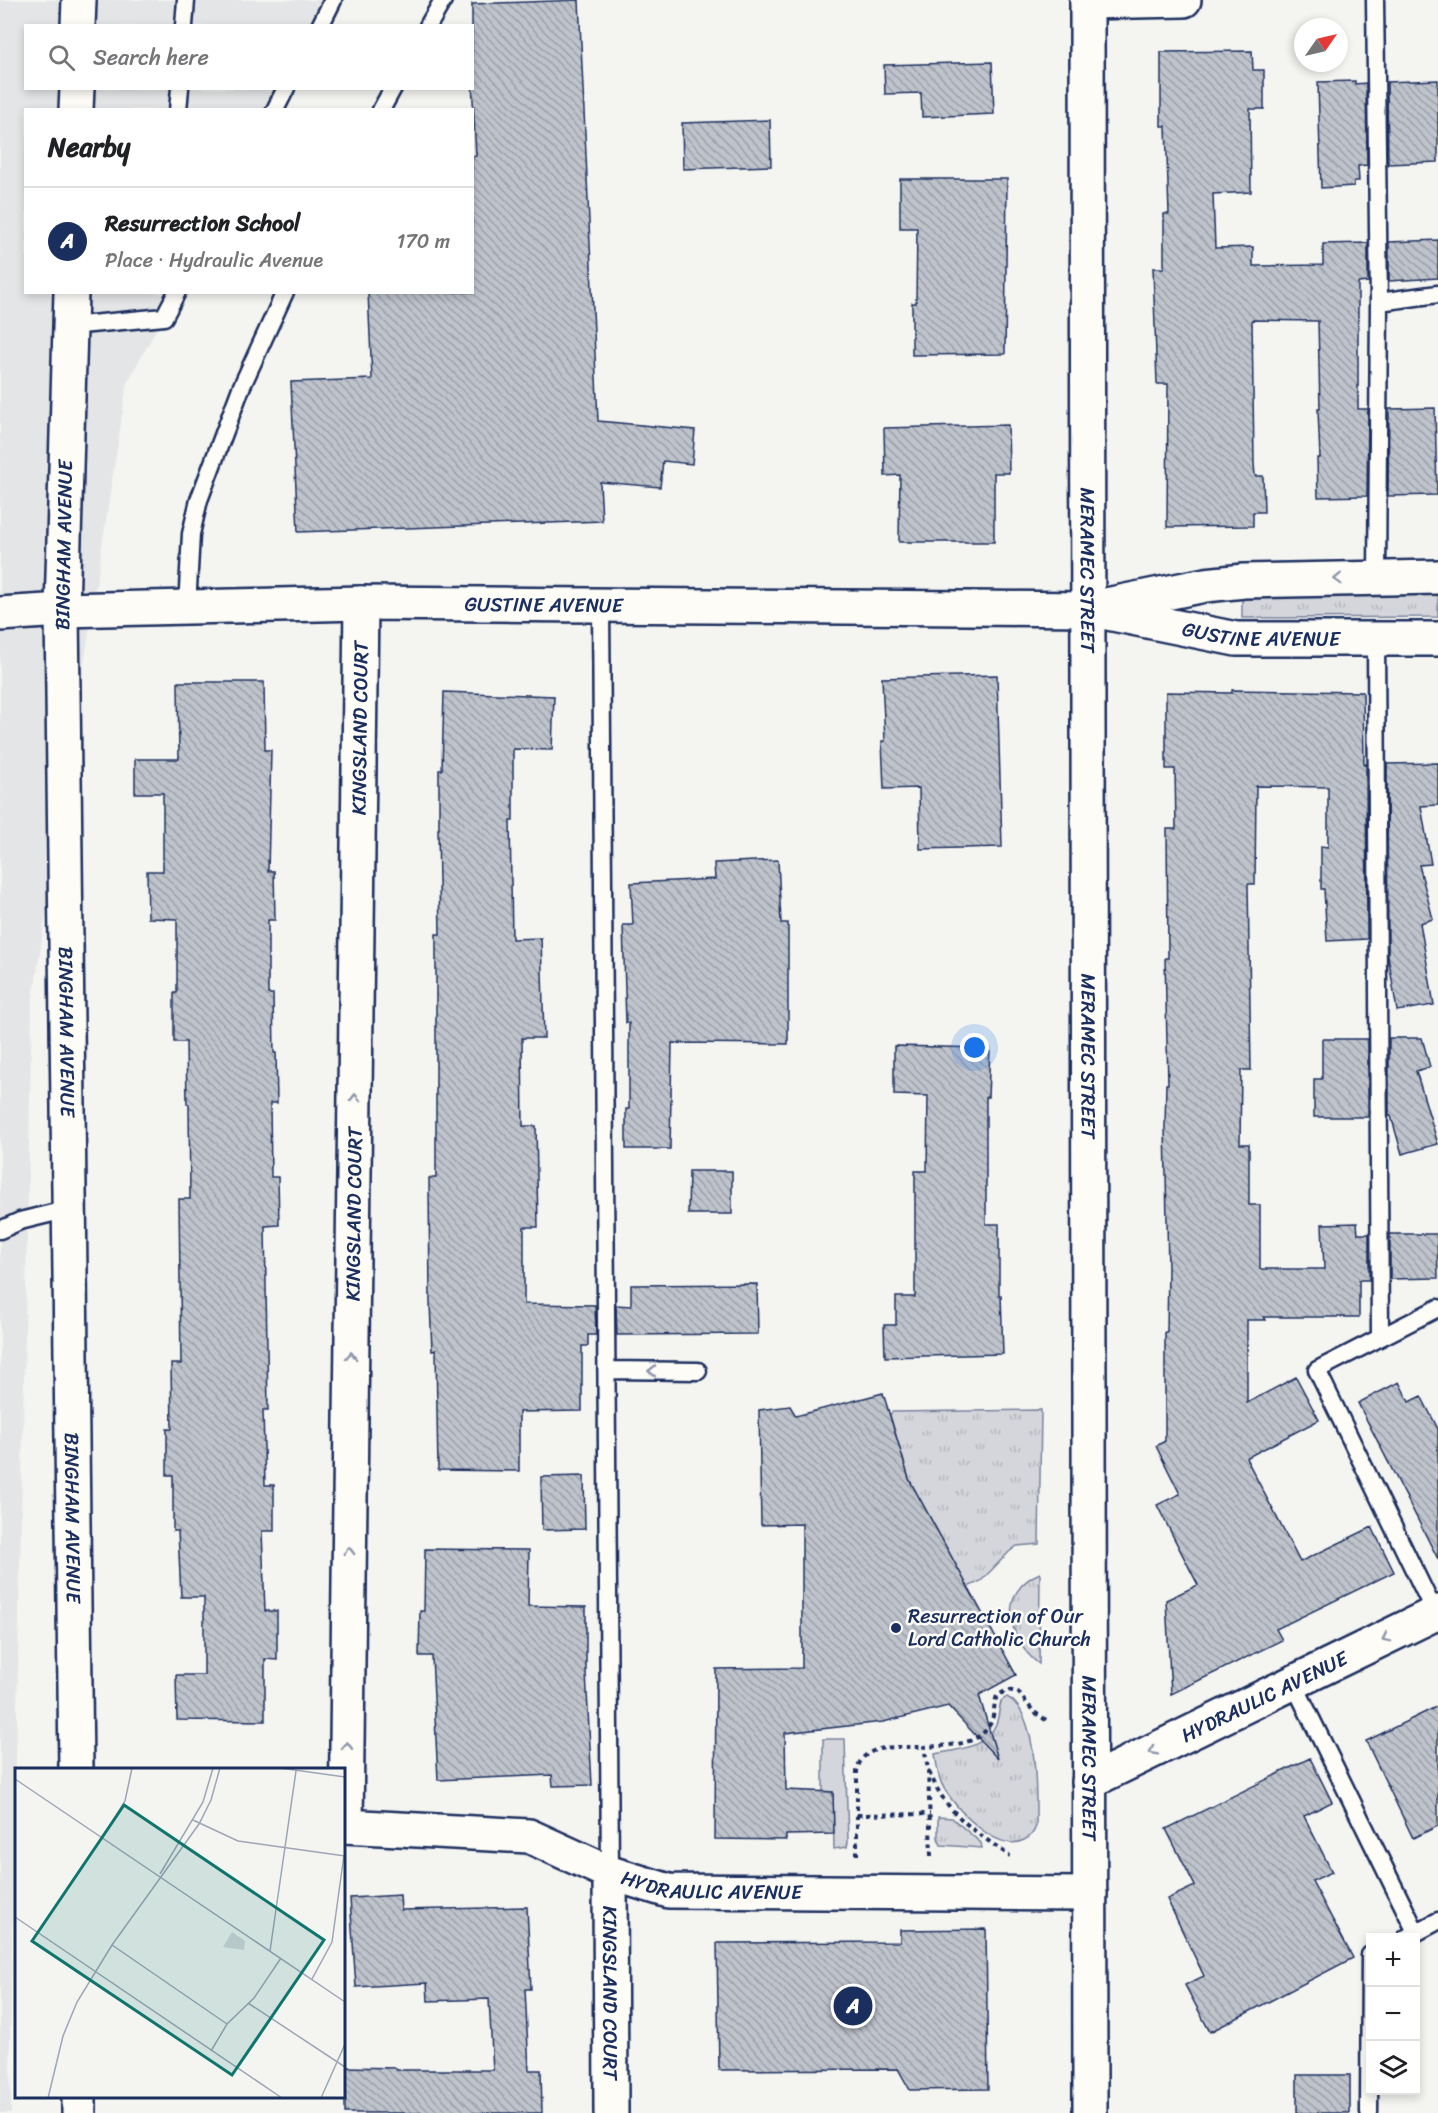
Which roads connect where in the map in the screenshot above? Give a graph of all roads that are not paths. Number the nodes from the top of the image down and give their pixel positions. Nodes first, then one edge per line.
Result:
1 (79, 0) edge
2 (186, 0) edge
3 (333, 0) edge
4 (443, 0) edge
5 (1184, 0) edge
6 (1375, 0) edge
7 (1087, 1) edge
8 (78, 24) edge
9 (184, 24) edge
10 (321, 24) edge
11 (429, 24) edge
12 (76, 90) edge
13 (180, 90) edge
14 (285, 90) edge
15 (392, 90) edge
16 (76, 108) edge
17 (178, 108) edge
18 (276, 108) edge
19 (382, 108) edge
20 (71, 294) edge
21 (166, 294) edge
22 (176, 294) edge
23 (284, 294) edge
24 (1438, 294) edge
25 (1379, 302) junction
26 (164, 317) junction
27 (70, 326) junction
28 (1438, 577) edge
29 (1377, 578) junction
30 (361, 603) junction
31 (601, 604) junction
32 (187, 607) junction
33 (1088, 609) junction
34 (62, 610) junction
35 (0, 614) edge
36 (1376, 639) junction
37 (1438, 639) edge
38 (69, 1209) junction
39 (0, 1230) edge
40 (1438, 1308) edge
41 (1380, 1337) junction
42 (606, 1370) junction
43 (698, 1371) dead end
44 (1437, 1613) edge
45 (1294, 1684) junction
46 (76, 1768) edge
47 (1089, 1782) junction
48 (345, 1826) edge
49 (610, 1873) junction
50 (1090, 1894) junction
51 (1438, 1922) edge
52 (1410, 1933) edge
53 (1415, 1933) edge
54 (1371, 1987) edge
55 (611, 2113) edge
56 (1090, 2113) edge
57 (1369, 2113) edge

1 - 8 street
2 - 9 lane
3 - 10 lane
4 - 11 lane
5 - 7 street
6 - 25 lane
7 - 33 street, MERAMEC STREET
12 - 16 street
13 - 17 lane
14 - 18 lane
15 - 19 lane
20 - 27 street, BINGHAM AVENUE
21 - 26 lane
22 - 26 lane
23 - 32 lane
24 - 25 lane
25 - 29 lane
26 - 27 lane
27 - 34 street, BINGHAM AVENUE
28 - 29 street, GUSTINE AVENUE
29 -> 33 street, GUSTINE AVENUE
30 - 31 street, GUSTINE AVENUE
30 - 32 street, GUSTINE AVENUE
48 -> 30 street, KINGSLAND COURT
31 - 33 street, GUSTINE AVENUE
31 - 42 lane
32 - 34 street, GUSTINE AVENUE
33 - 36 street, GUSTINE AVENUE
33 - 47 street, MERAMEC STREET
34 - 35 street, GUSTINE AVENUE
34 - 38 street, BINGHAM AVENUE
36 - 37 street, GUSTINE AVENUE
36 - 41 lane
38 - 39 lane
38 - 46 street, BINGHAM AVENUE
40 - 41 lane
41 - 44 lane
43 -> 42 lane
42 - 49 lane
44 -> 45 street, HYDRAULIC AVENUE
45 -> 47 street, HYDRAULIC AVENUE
45 - 52 lane
47 - 50 street, MERAMEC STREET
48 - 49 street, HYDRAULIC AVENUE
49 - 50 street, HYDRAULIC AVENUE
49 - 55 street, KINGSLAND COURT
50 - 56 street, MERAMEC STREET
51 - 53 lane
54 - 57 lane

